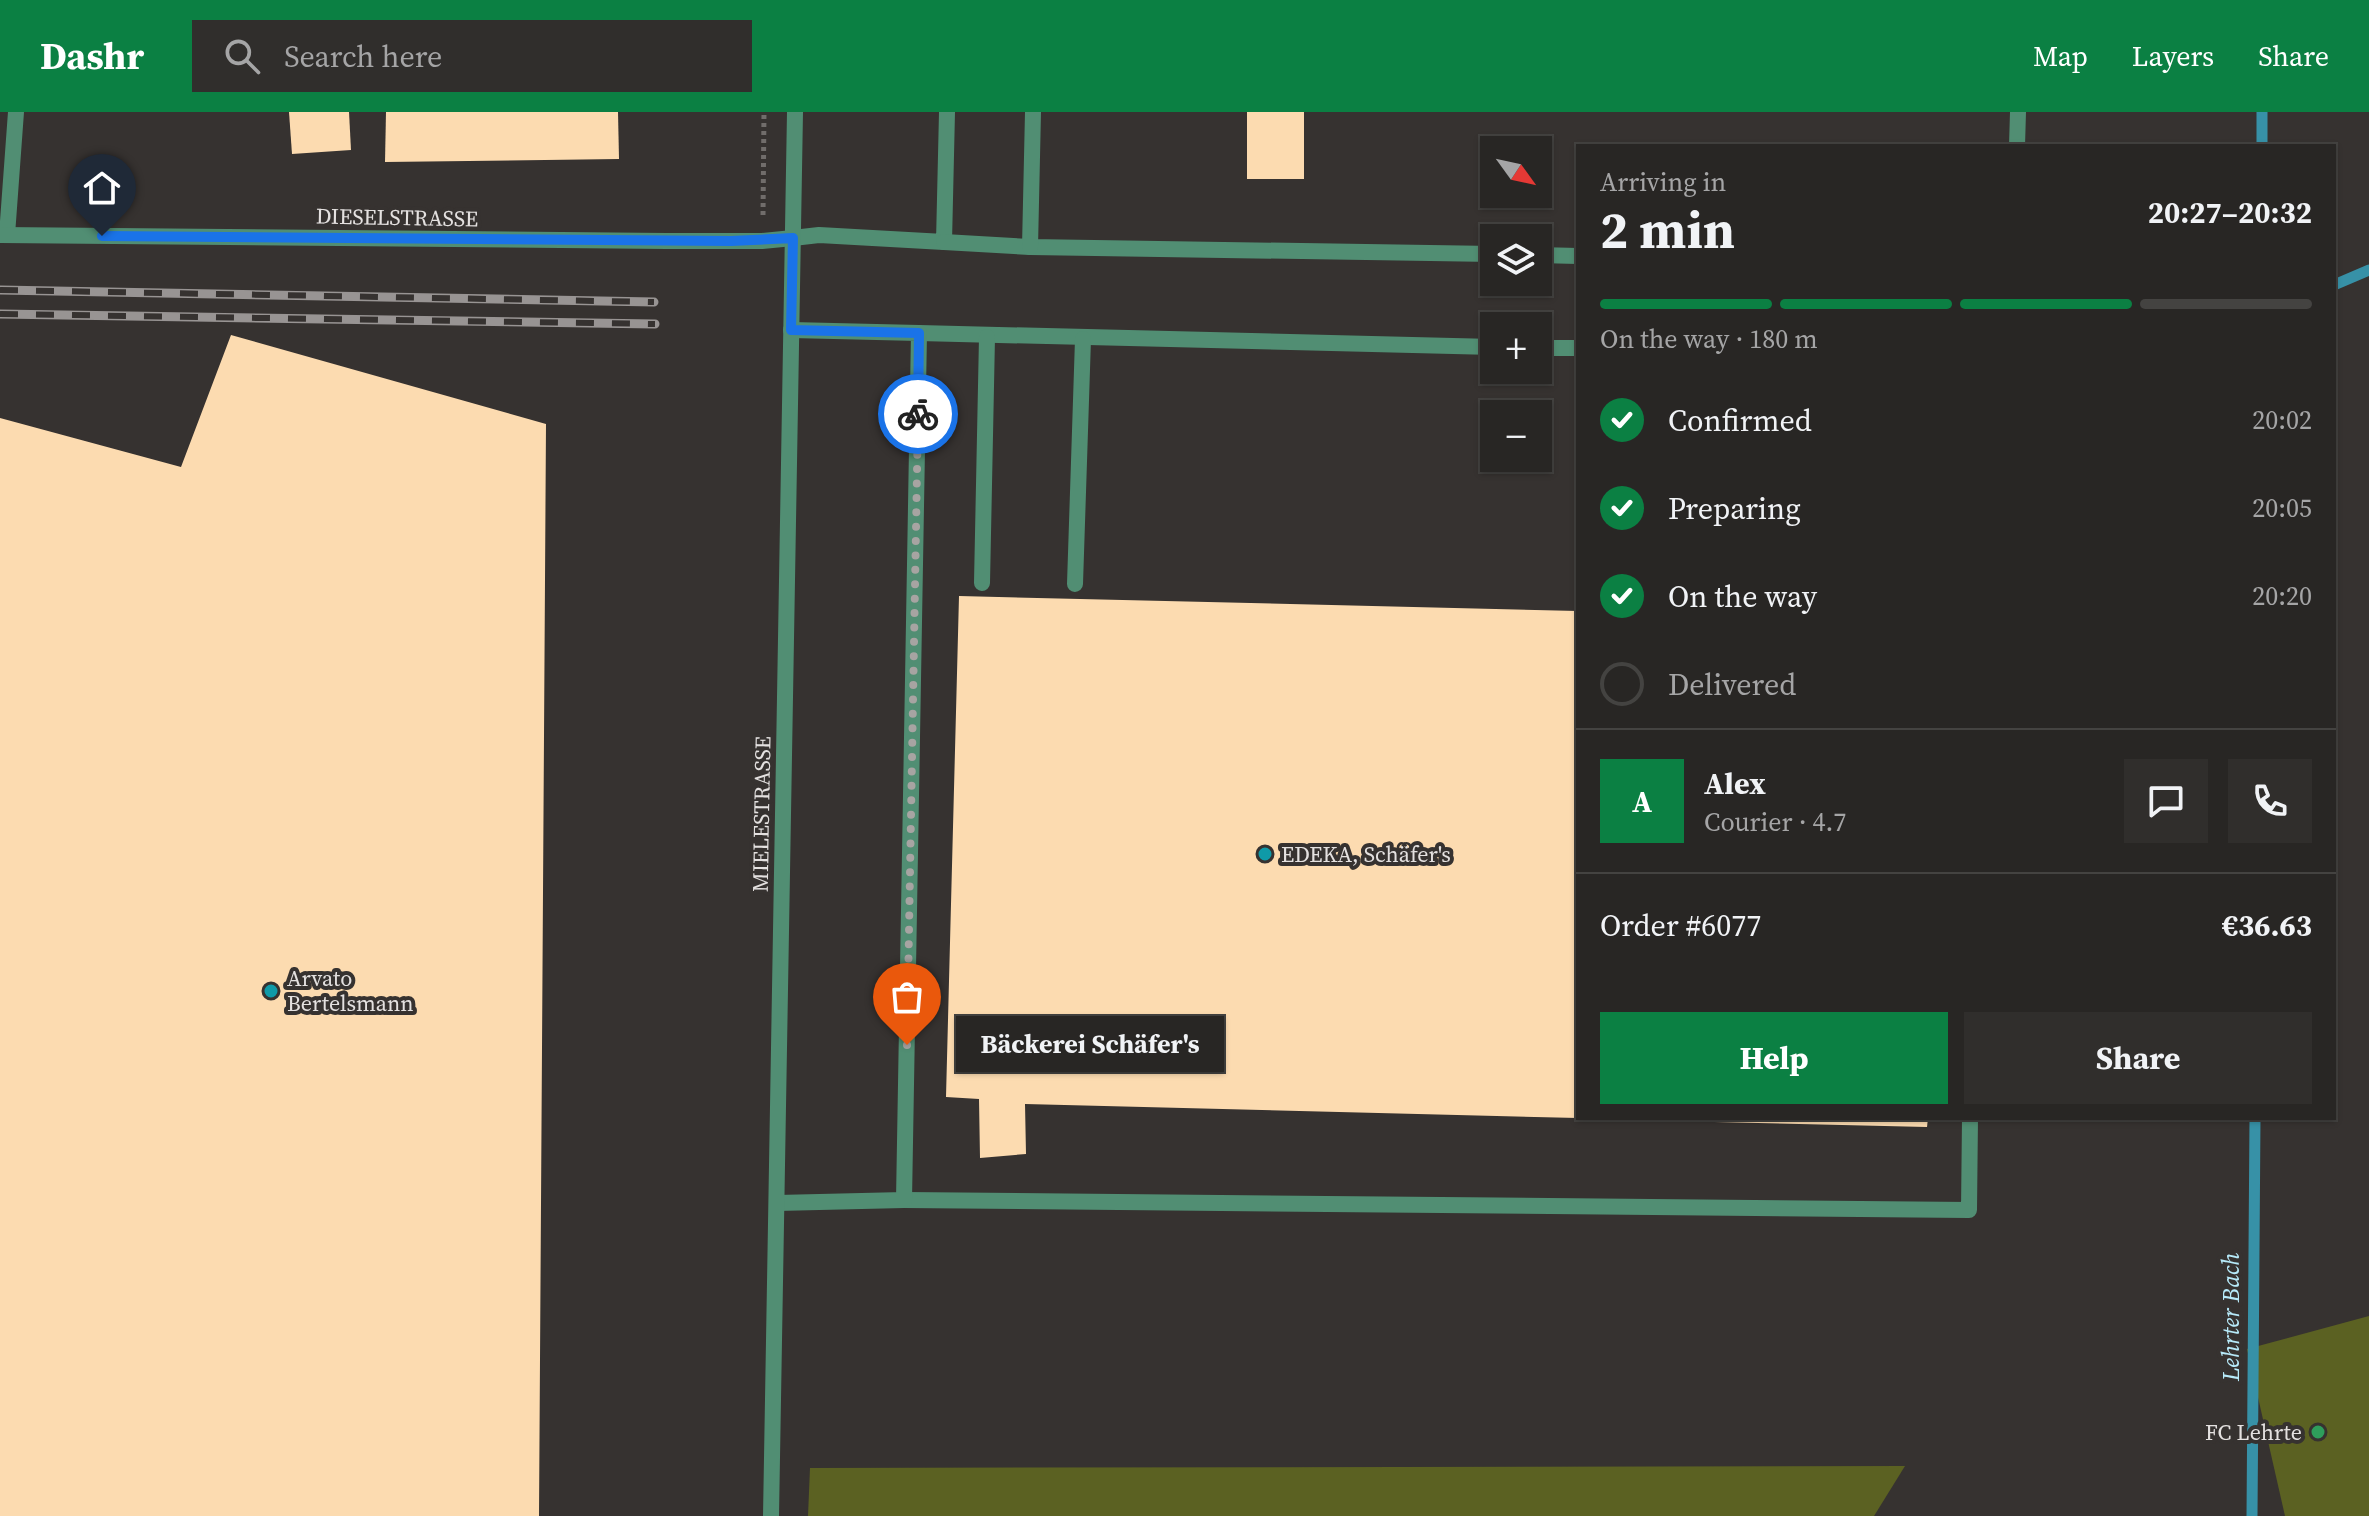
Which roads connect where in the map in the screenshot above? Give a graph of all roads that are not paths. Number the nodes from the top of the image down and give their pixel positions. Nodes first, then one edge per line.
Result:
1 (16, 112) edge
2 (795, 112) edge
3 (947, 112) edge
4 (1033, 112) edge
5 (2018, 112) edge
6 (2017, 144) edge
7 (4, 235) edge
8 (793, 238) junction
9 (944, 242) junction
10 (1030, 247) junction
11 (1480, 254) edge
12 (1552, 255) edge
13 (1576, 256) edge
14 (791, 330) junction
15 (919, 333) junction
16 (987, 337) junction
17 (1083, 339) junction
18 (1480, 347) edge
19 (1552, 348) edge
20 (1576, 348) edge
21 (982, 583) dead end
22 (1075, 584) dead end
23 (1970, 1120) edge
24 (904, 1200) junction
25 (777, 1203) junction
26 (771, 1516) edge

1 - 7 street
2 - 8 street, MIELESTRASSE
3 - 9 street
4 - 10 street
5 - 6 street
7 - 8 street, DIESELSTRASSE
8 - 9 street, DIESELSTRASSE
8 - 14 street, MIELESTRASSE
9 - 10 street, DIESELSTRASSE
10 - 11 street, DIESELSTRASSE
12 - 13 street
14 - 15 street
14 - 25 street, MIELESTRASSE
15 - 16 street
15 - 24 street
16 - 17 street
16 - 21 street
17 - 18 street
17 - 22 street
19 - 20 street
23 - 24 street
24 - 25 street
25 - 26 street, MIELESTRASSE

